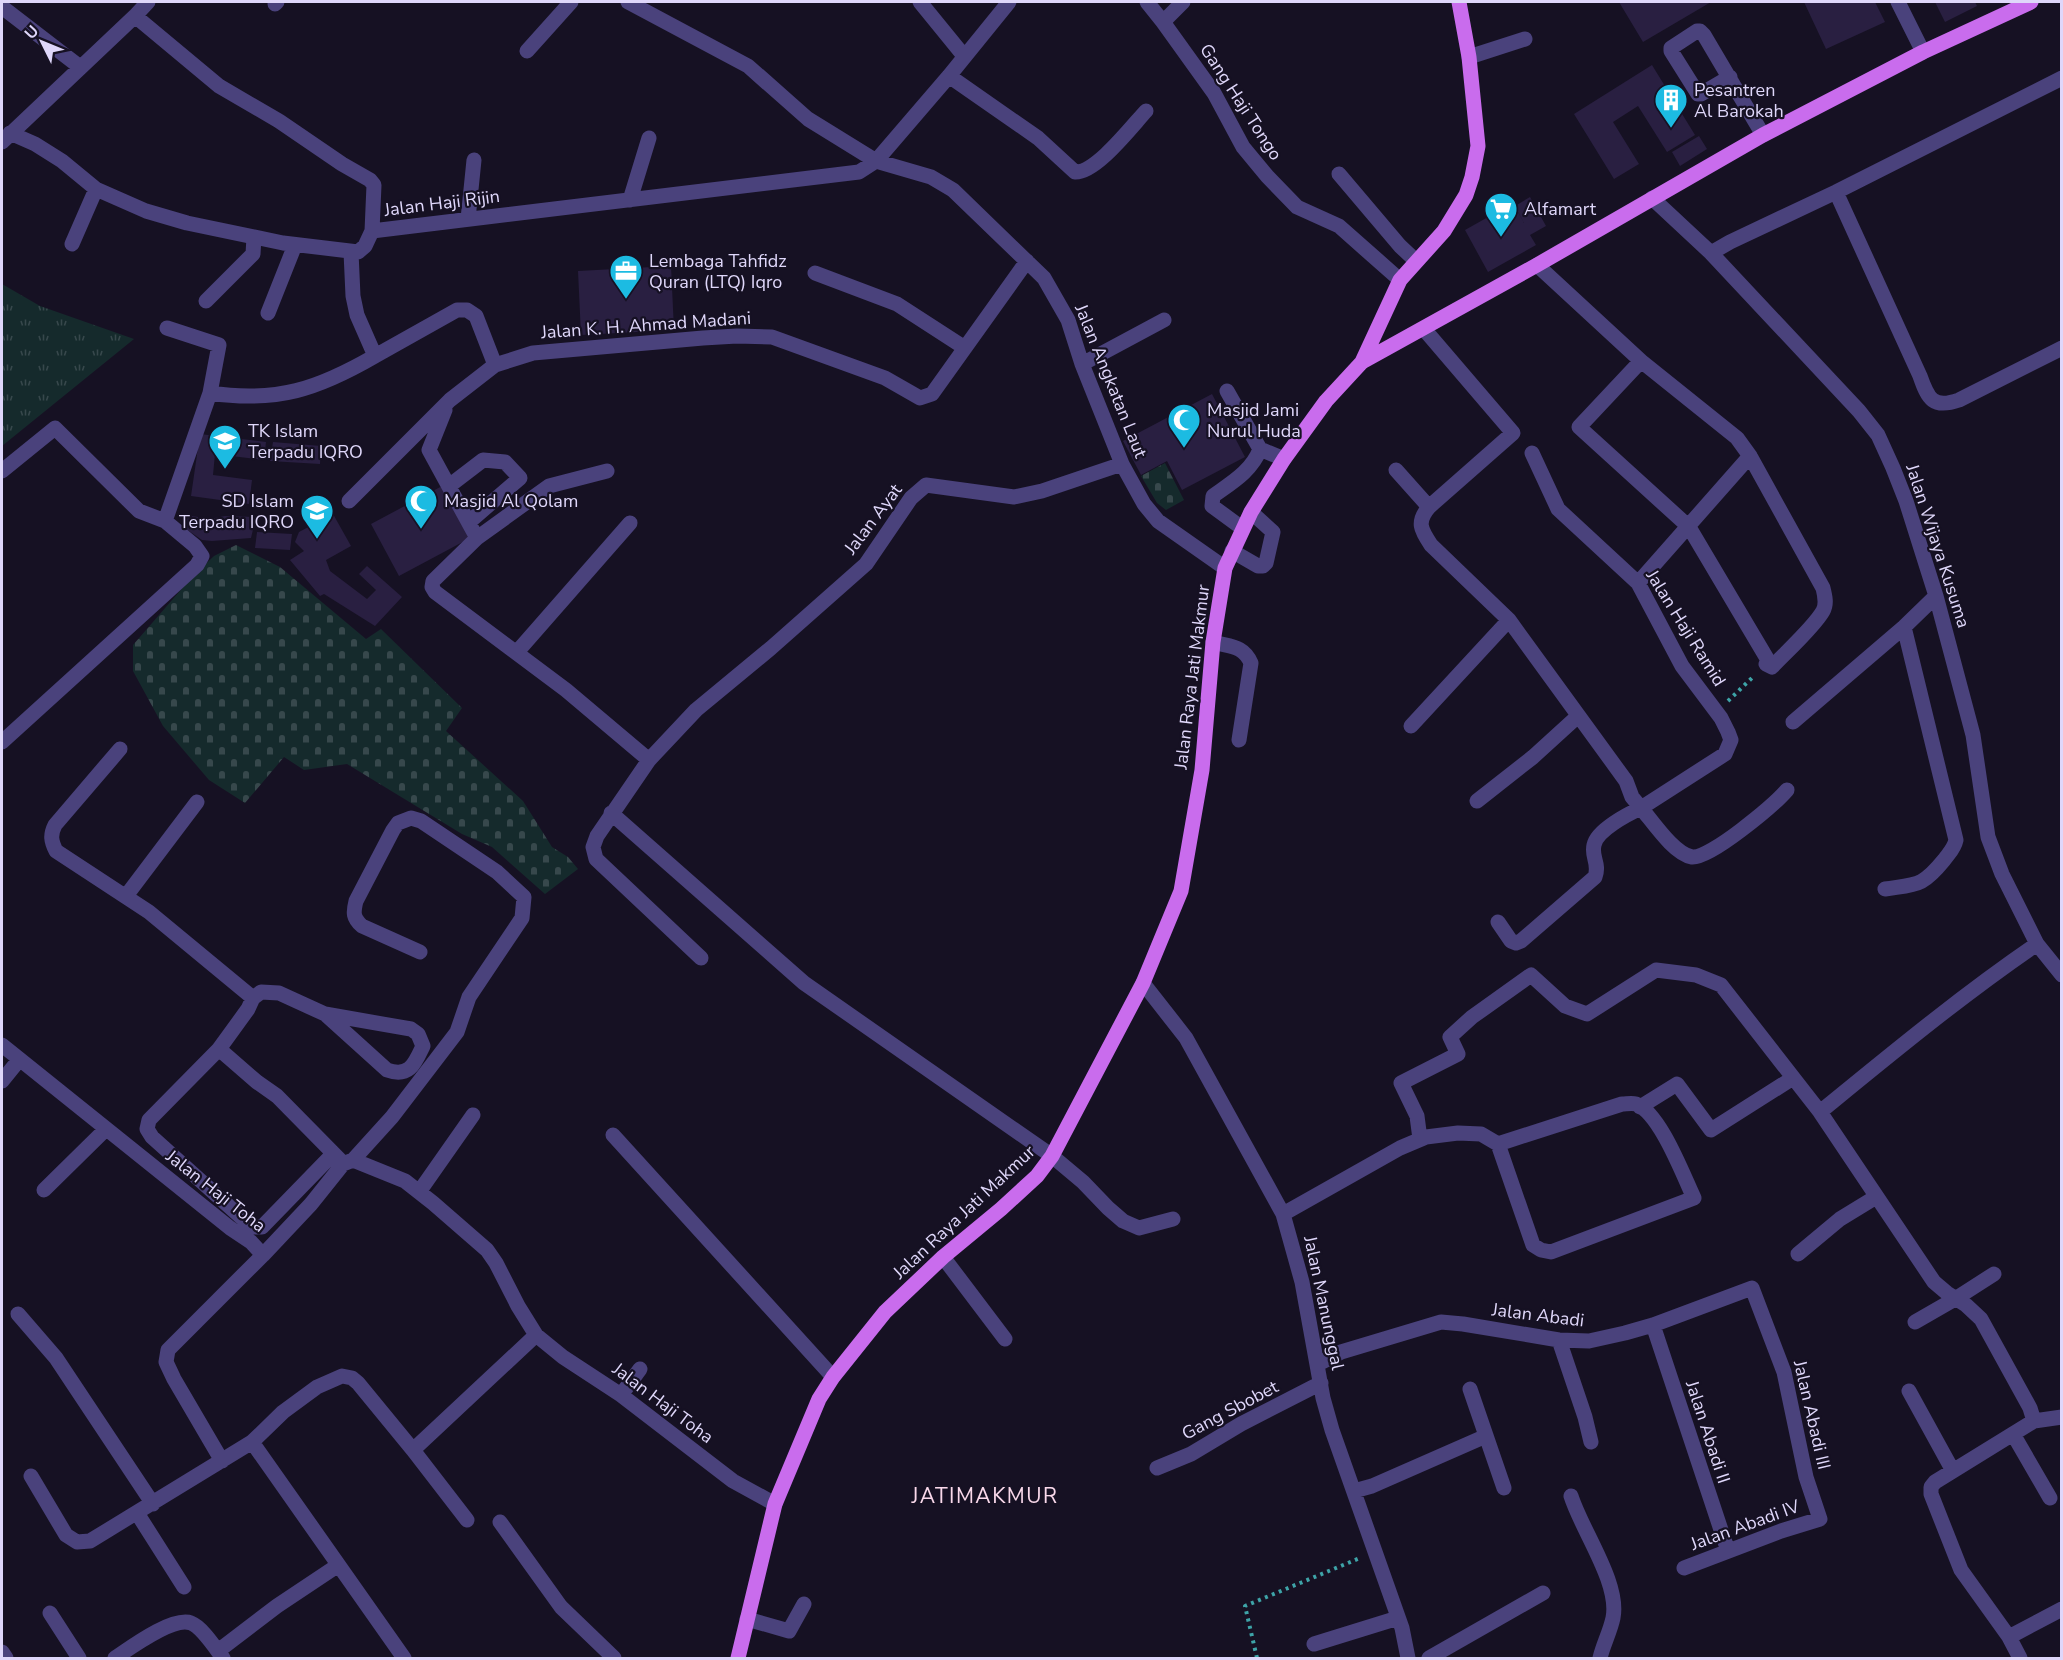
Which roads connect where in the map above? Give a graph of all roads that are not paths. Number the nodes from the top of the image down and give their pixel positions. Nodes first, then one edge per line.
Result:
1 (148, 2) edge
2 (571, 2) edge
3 (628, 2) edge
4 (920, 2) edge
5 (1009, 2) edge
6 (1147, 2) edge
7 (1183, 2) edge
8 (1459, 2) edge
9 (1898, 2) edge
10 (2031, 2) edge
11 (2, 7) edge
12 (135, 16) junction
13 (1163, 22) junction
14 (1525, 39) dead end
15 (527, 51) dead end
16 (1923, 52) junction
17 (964, 56) junction
18 (1469, 57) junction
19 (80, 68) junction
20 (950, 76) junction
21 (1730, 78) dead end
22 (2061, 78) edge
23 (1146, 111) dead end
24 (1763, 135) junction
25 (5, 136) edge
26 (650, 138) dead end
27 (474, 160) dead end
28 (876, 161) junction
29 (1339, 174) dead end
30 (96, 189) junction
31 (1836, 192) junction
32 (1652, 198) junction
33 (630, 200) junction
34 (468, 219) junction
35 (372, 231) junction
36 (254, 237) junction
37 (72, 244) dead end
38 (295, 245) junction
39 (351, 252) junction
40 (1711, 254) junction
41 (1028, 261) junction
42 (1416, 261) junction
43 (1537, 265) junction
44 (815, 273) dead end
45 (1401, 280) junction
46 (206, 300) dead end
47 (268, 313) dead end
48 (1164, 320) dead end
49 (167, 328) dead end
50 (1424, 328) junction
51 (965, 348) junction
52 (2061, 348) edge
53 (375, 356) junction
54 (1641, 361) junction
55 (1362, 362) junction
56 (1082, 364) junction
57 (495, 365) junction
58 (1227, 391) dead end
59 (210, 393) junction
60 (450, 400) junction
61 (1260, 449) junction
62 (1532, 453) dead end
63 (1750, 456) junction
64 (1284, 459) junction
65 (1122, 464) junction
66 (1395, 470) dead end
67 (2, 471) edge
68 (607, 471) dead end
69 (448, 486) junction
70 (349, 501) dead end
71 (1429, 507) junction
72 (1251, 512) junction
73 (165, 521) junction
74 (469, 522) junction
75 (630, 523) dead end
76 (1689, 527) junction
77 (1242, 528) junction
78 (477, 538) junction
79 (1232, 551) junction
80 (1225, 568) junction
81 (1638, 583) junction
82 (1936, 596) junction
83 (1509, 620) junction
84 (1904, 627) junction
85 (1213, 642) junction
86 (517, 652) junction
87 (1578, 716) junction
88 (1793, 722) dead end
89 (1411, 726) dead end
90 (1239, 740) dead end
91 (2, 742) edge
92 (120, 749) dead end
93 (649, 760) junction
94 (1787, 790) dead end
95 (1477, 801) dead end
96 (197, 802) dead end
97 (1641, 808) junction
98 (611, 813) junction
99 (1885, 889) dead end
100 (126, 897) junction
101 (1498, 922) dead end
102 (2037, 944) junction
103 (420, 952) dead end
104 (701, 958) dead end
105 (2061, 975) edge
106 (1143, 983) junction
107 (253, 998) junction
108 (326, 1014) junction
109 (2, 1045) edge
110 (219, 1049) junction
111 (19, 1060) junction
112 (1793, 1078) junction
113 (2, 1081) edge
114 (1640, 1107) junction
115 (1820, 1112) junction
116 (473, 1115) dead end
117 (106, 1129) junction
118 (613, 1135) dead end
119 (1420, 1139) junction
120 (1498, 1144) junction
121 (1052, 1156) junction
122 (343, 1159) junction
123 (44, 1190) dead end
124 (419, 1192) junction
125 (1876, 1197) junction
126 (1283, 1214) junction
127 (1173, 1219) dead end
128 (1798, 1254) dead end
129 (263, 1255) junction
130 (944, 1257) junction
131 (1994, 1274) dead end
132 (1752, 1288) joint
133 (1955, 1299) junction
134 (18, 1314) dead end
135 (1915, 1322) dead end
136 (1653, 1325) junction
137 (536, 1335) junction
138 (1005, 1339) dead end
139 (1559, 1340) junction
140 (1318, 1364) junction
141 (640, 1369) dead end
142 (833, 1377) junction
143 (1321, 1383) junction
144 (1470, 1389) dead end
145 (1910, 1391) dead end
146 (621, 1395) junction
147 (2061, 1418) edge
148 (2034, 1421) junction
149 (2013, 1434) junction
150 (1486, 1436) junction
151 (252, 1442) junction
152 (1591, 1442) dead end
153 (413, 1450) junction
154 (222, 1461) junction
155 (1157, 1468) dead end
156 (1953, 1471) junction
157 (31, 1476) dead end
158 (1504, 1488) dead end
159 (1354, 1491) junction
160 (1571, 1496) dead end
161 (2050, 1498) dead end
162 (153, 1504) junction
163 (775, 1504) junction
164 (137, 1513) junction
165 (1820, 1519) joint
166 (467, 1520) dead end
167 (500, 1522) dead end
168 (1728, 1551) junction
169 (337, 1566) junction
170 (1684, 1568) dead end
171 (184, 1587) dead end
172 (1543, 1593) dead end
173 (804, 1604) dead end
174 (2061, 1609) edge
175 (50, 1613) dead end
176 (1398, 1618) junction
177 (747, 1619) junction
178 (2008, 1637) junction
179 (1314, 1644) dead end
180 (2, 1652) edge
181 (220, 1655) edge
182 (6, 1659) edge
183 (79, 1659) edge
184 (115, 1659) edge
185 (404, 1659) edge
186 (614, 1659) edge
187 (738, 1659) edge
188 (1408, 1659) edge
189 (1429, 1659) edge
190 (1600, 1659) edge
191 (2020, 1659) edge

1 - 12 street
2 - 15 street
3 - 28 street, Jalan Angkatan Laut
4 - 17 street
5 - 17 street
6 - 13 street, Gang Haji Tongo
7 - 13 street
8 - 18 main road
9 - 16 street
10 - 16 main road, Jalan Raya Jati Makmur
11 - 19 street
12 - 19 street
12 - 35 street
13 - 45 street, Gang Haji Tongo
14 - 18 street
16 - 24 main road, Jalan Raya Jati Makmur
17 - 20 street
18 - 42 main road
19 - 25 street
20 - 23 street
20 - 28 street
21 - 24 street
22 - 31 street
24 - 32 main road, Jalan Raya Jati Makmur
25 - 30 street
26 - 33 street
27 - 34 street
28 - 33 street, Jalan Haji Rijin
28 - 41 street, Jalan Angkatan Laut
29 - 42 street
30 - 36 street
30 - 37 street
31 - 40 street
31 - 52 street
32 - 40 street, Jalan Wijaya Kusuma
32 - 43 main road, Jalan Raya Jati Makmur
33 - 34 street, Jalan Haji Rijin
34 - 35 street, Jalan Haji Rijin
35 - 39 street, Jalan Haji Rijin
36 - 38 street
36 - 46 street
38 - 39 street
38 - 47 street
39 - 53 street
40 - 82 street, Jalan Wijaya Kusuma
41 - 51 street, Jalan K. H. Ahmad Madani
41 - 56 street, Jalan Angkatan Laut
42 - 45 main road
43 - 50 main road, Jalan Raya Jati Makmur
43 - 54 street
44 - 51 street
45 - 55 main road
48 - 56 street
49 - 59 street
50 - 55 main road, Jalan Raya Jati Makmur
50 - 71 street
51 - 57 street, Jalan K. H. Ahmad Madani
53 - 57 street
53 - 59 street
54 - 63 street
54 - 76 street
55 - 64 main road, Jalan Raya Jati Makmur
56 - 65 street, Jalan Angkatan Laut
57 - 60 street, Jalan K. H. Ahmad Madani
58 - 61 street
59 - 73 street
60 - 69 street
60 - 70 street, Jalan K. H. Ahmad Madani
61 - 64 street
61 - 77 street
62 - 81 street, Jalan Haji Ramid
63 - 76 street
63 - 76 street
64 - 72 main road, Jalan Raya Jati Makmur
65 - 80 street, Jalan Angkatan Laut
65 - 93 street, Jalan Ayat
66 - 71 street
67 - 73 street
68 - 78 street
69 - 74 street
69 - 74 street
71 - 83 street
72 - 77 main road, Jalan Raya Jati Makmur
72 - 79 street
73 - 91 street
74 - 78 street
75 - 86 street
76 - 81 street
77 - 79 main road, Jalan Raya Jati Makmur
78 - 86 street
79 - 80 main road, Jalan Raya Jati Makmur
80 - 85 main road, Jalan Raya Jati Makmur
81 - 97 street, Jalan Haji Ramid
82 - 84 street
82 - 102 street, Jalan Wijaya Kusuma
83 - 87 street
83 - 89 street
84 - 88 street
84 - 99 street
85 - 90 street
85 - 106 main road, Jalan Raya Jati Makmur
86 - 93 street
87 - 95 street
87 - 97 street
92 - 100 street
93 - 98 street, Jalan Ayat
94 - 97 street
96 - 100 street
97 - 101 street, Jalan Haji Ramid
98 - 104 street, Jalan Ayat
98 - 121 street
100 - 107 street
102 - 105 street, Jalan Wijaya Kusuma
102 - 115 street
103 - 122 street
106 - 121 main road, Jalan Raya Jati Makmur
106 - 126 street, Jalan Manunggal
107 - 108 street
107 - 110 street
108 - 108 street
109 - 111 street, Jalan Haji Toha
110 - 122 street
110 - 122 street
111 - 113 street
111 - 117 street, Jalan Haji Toha
112 - 114 street
112 - 115 street
112 - 119 street
114 - 120 street
114 - 120 street
115 - 125 street
116 - 124 street
117 - 123 street
117 - 129 street, Jalan Haji Toha
118 - 142 street
119 - 120 street
119 - 126 street
121 - 127 street
121 - 130 main road, Jalan Raya Jati Makmur
122 - 124 street, Jalan Haji Toha
122 - 129 street, Jalan Haji Toha
124 - 137 street, Jalan Haji Toha
125 - 128 street
125 - 133 street
126 - 140 street, Jalan Manunggal
129 - 154 street
130 - 138 street
130 - 142 main road, Jalan Raya Jati Makmur
131 - 133 street
132 - 136 street, Jalan Abadi
132 - 165 street, Jalan Abadi III
133 - 135 street
133 - 148 street
134 - 162 street
136 - 139 street, Jalan Abadi
136 - 168 street, Jalan Abadi II
137 - 146 street, Jalan Haji Toha
137 - 153 street
139 - 140 street, Jalan Abadi
139 - 152 street
140 - 143 street, Jalan Manunggal
141 - 146 street
142 - 163 main road, Jalan Raya Jati Makmur
143 - 155 street, Gang Sbobet
143 - 159 street, Jalan Manunggal
144 - 150 street
145 - 156 street
146 - 163 street, Jalan Haji Toha
147 - 148 street
148 - 149 street
149 - 156 street
149 - 161 street
150 - 158 street
150 - 159 street
151 - 153 street
151 - 154 street
151 - 169 street
153 - 166 street
154 - 162 street
156 - 178 street
157 - 164 street
159 - 176 street, Jalan Manunggal
160 - 190 street
162 - 164 street
163 - 177 main road, Jalan Raya Jati Makmur
164 - 171 street
165 - 168 street, Jalan Abadi IV
167 - 186 street
168 - 170 street, Jalan Abadi IV
169 - 181 street
169 - 185 street
172 - 189 street
173 - 177 street
174 - 178 street
175 - 183 street
176 - 179 street
176 - 188 street, Jalan Manunggal
177 - 187 main road, Jalan Raya Jati Makmur
178 - 191 street
180 - 182 street
181 - 184 street

